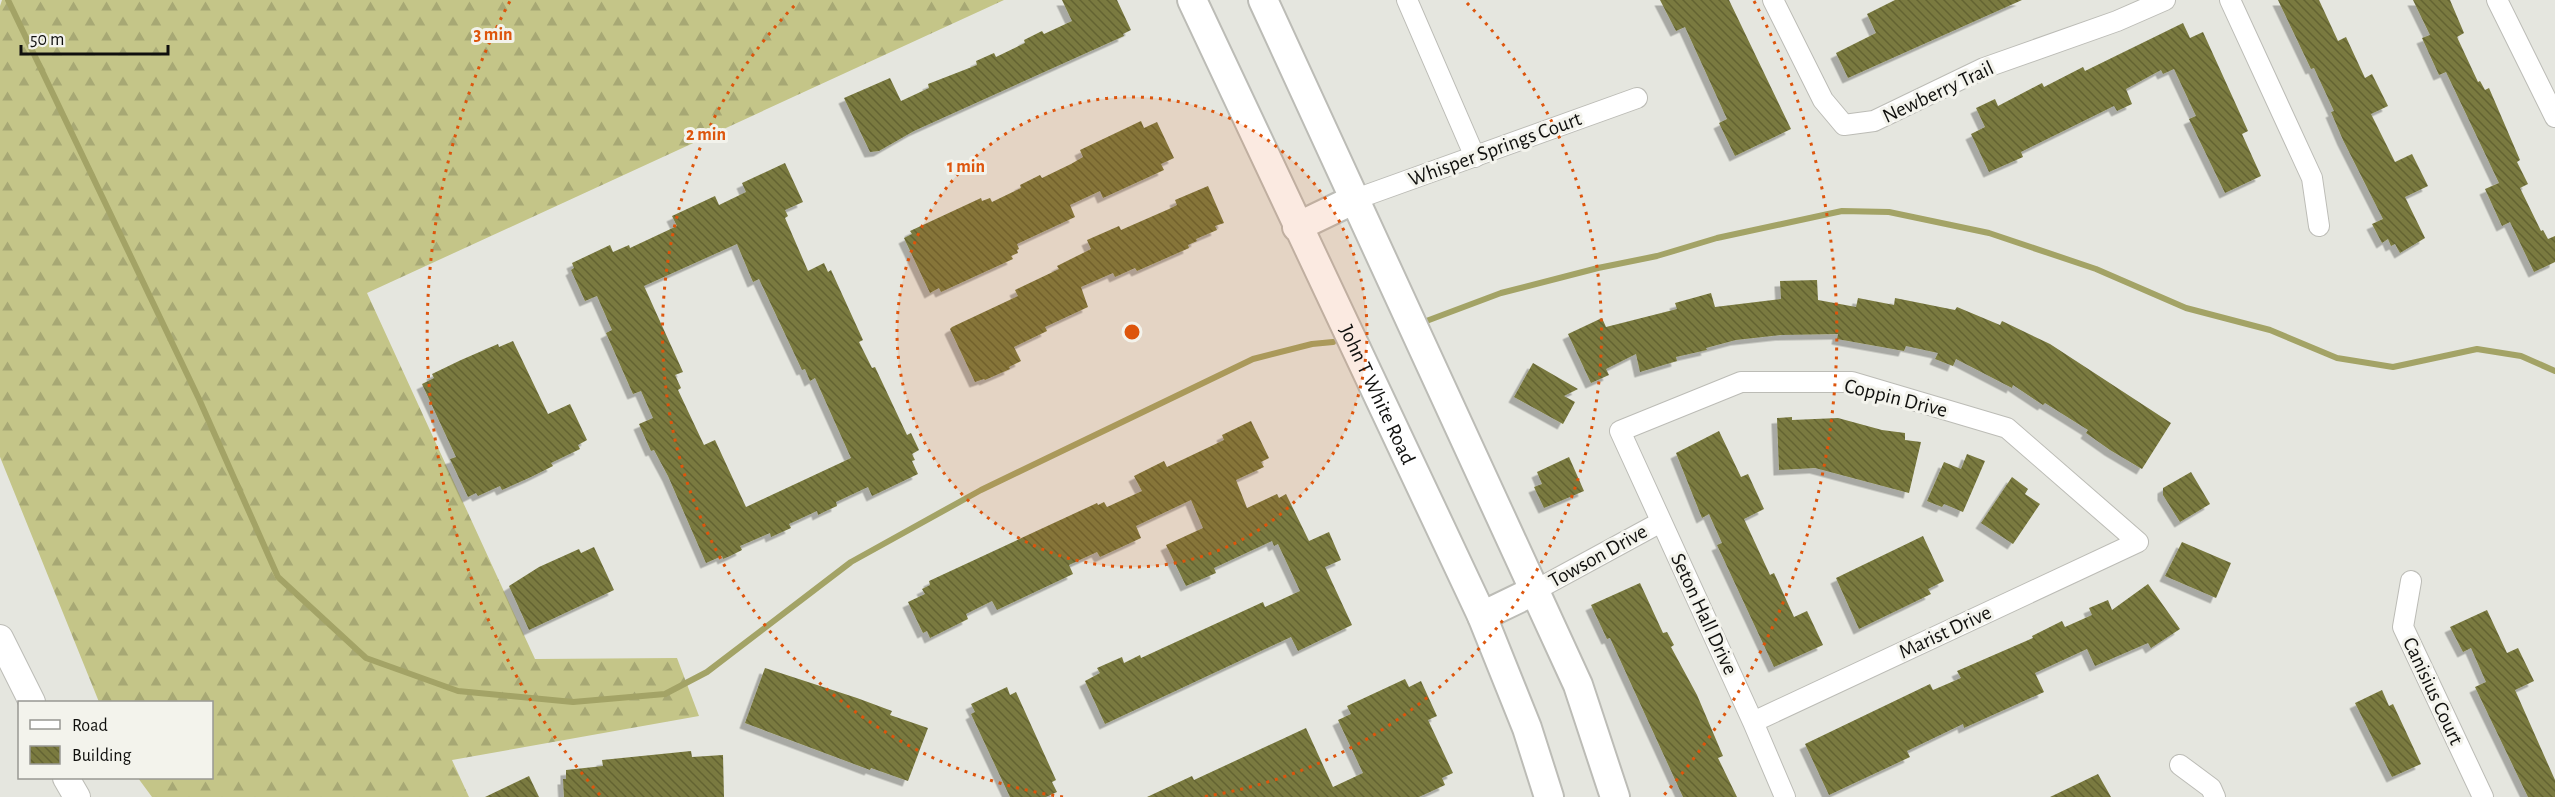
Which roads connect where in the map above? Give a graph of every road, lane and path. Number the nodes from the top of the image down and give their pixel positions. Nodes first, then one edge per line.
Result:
1 (1192, 0) edge
2 (1263, 0) edge
3 (1407, 0) edge
4 (1773, 0) edge
5 (2165, 0) edge
6 (2230, 0) edge
7 (2498, 0) edge
8 (1637, 98) dead end
9 (2555, 117) edge
10 (1475, 157) junction
11 (1353, 200) junction
12 (2319, 226) dead end
13 (1297, 227) junction
14 (1620, 432) joint
15 (1661, 522) junction
16 (2138, 542) joint
17 (2411, 580) dead end
18 (1534, 591) junction
19 (1482, 616) junction
20 (0, 638) edge
21 (32, 701) edge
22 (1753, 722) junction
23 (2180, 765) dead end
24 (67, 779) edge
25 (76, 797) edge
26 (1549, 797) edge
27 (1615, 797) edge
28 (1785, 797) edge
29 (2215, 797) edge
30 (2483, 797) edge

1 - 13 main road, John T White Road
2 - 11 main road
3 - 10 street
4 - 5 street, Newberry Trail
6 - 12 street
7 - 9 street
8 - 10 street, Whisper Springs Court
10 - 11 street, Whisper Springs Court
11 - 13 main road
11 - 18 main road
13 - 19 main road, John T White Road
14 - 15 street, Seton Hall Drive
14 - 16 street, Coppin Drive
15 - 18 street, Towson Drive
15 - 22 street, Seton Hall Drive
16 - 22 street, Marist Drive
17 - 30 street, Canisius Court
18 - 19 main road
18 - 27 main road
19 - 26 main road, John T White Road
20 - 21 street
22 - 28 street, Seton Hall Drive
23 - 29 street
24 - 25 street

